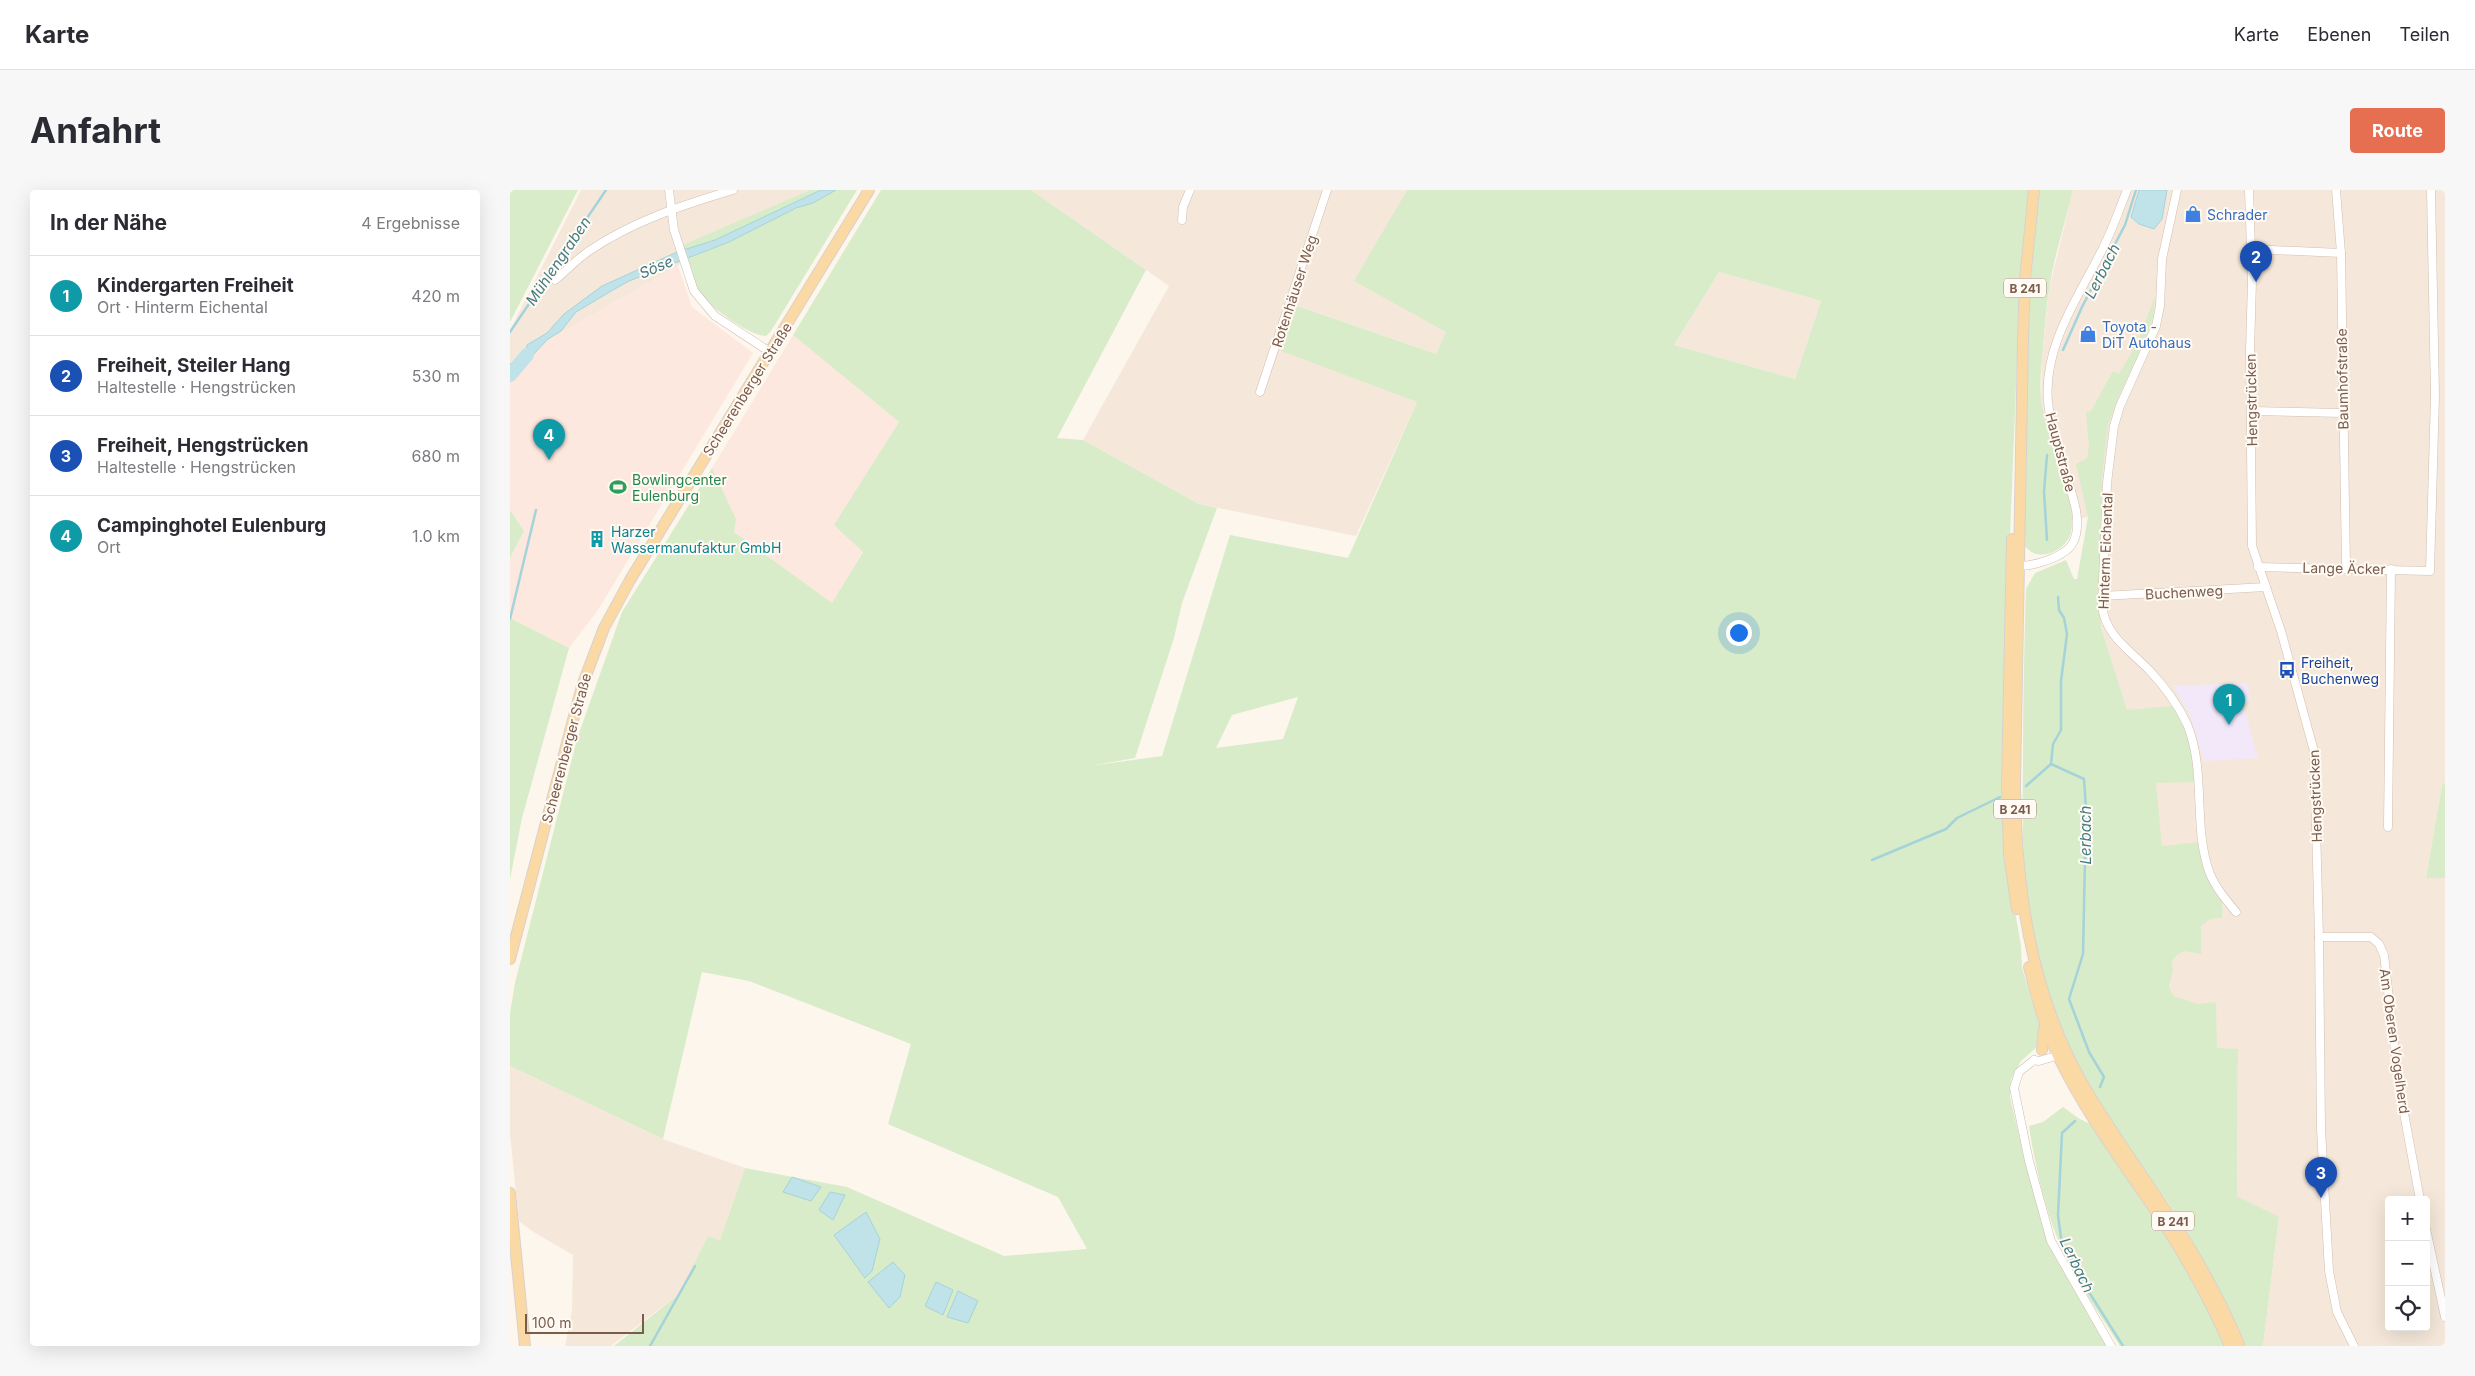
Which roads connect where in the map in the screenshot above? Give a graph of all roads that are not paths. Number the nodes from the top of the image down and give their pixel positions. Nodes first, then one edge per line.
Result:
1 (669, 190) edge
2 (733, 190) edge
3 (869, 190) edge
4 (1190, 190) edge
5 (1327, 190) edge
6 (2034, 190) edge
7 (2128, 190) edge
8 (2177, 190) edge
9 (2249, 190) edge
10 (2336, 190) edge
11 (2431, 190) edge
12 (671, 209) junction
13 (1182, 220) dead end
14 (2250, 249) junction
15 (2341, 253) junction
16 (554, 280) dead end
17 (767, 350) junction
18 (1260, 392) dead end
19 (2251, 411) junction
20 (2342, 413) junction
21 (2016, 563) junction
22 (2258, 566) junction
23 (2346, 567) junction
24 (2390, 569) junction
25 (2266, 587) junction
26 (2102, 596) junction
27 (2388, 827) dead end
28 (2236, 912) dead end
29 (2320, 937) junction
30 (510, 959) edge
31 (2044, 1020) junction
32 (2060, 1049) junction
33 (2042, 1050) junction
34 (2034, 1060) junction
35 (510, 1193) edge
36 (2419, 1196) edge
37 (2429, 1241) edge
38 (2445, 1318) edge
39 (525, 1346) edge
40 (2111, 1346) edge
41 (2230, 1346) edge
42 (2240, 1346) edge
43 (2354, 1346) edge

1 - 12 street
2 - 12 street
3 - 17 main road, Scheerenberger Straße
4 - 13 street
5 - 18 street, Rotenhäuser Weg
6 - 21 main road, B 241
7 - 21 street, Hauptstraße
8 - 26 street, Hinterm Eichental
9 - 14 street, Hengstrücken
10 - 15 street, Baumhofstraße
11 - 24 street, Lange Äcker
12 - 16 street
12 - 17 street
14 - 15 street
14 - 19 street, Hengstrücken
15 - 20 street, Baumhofstraße
17 - 30 main road, Scheerenberger Straße
19 - 20 street
19 - 22 street, Hengstrücken
20 - 23 street, Baumhofstraße
21 - 31 main road, B 241
21 - 32 main road, B 241
22 - 23 street, Lange Äcker
22 - 25 street, Hengstrücken
23 - 24 street, Lange Äcker
24 - 27 street
25 - 26 street, Buchenweg
25 - 29 street, Hengstrücken
26 - 28 street, Hinterm Eichental
29 - 36 street, Am Oberen Vogelherd
29 - 43 street, Hengstrücken
31 - 32 main road, B 241
31 - 33 main road
32 - 33 street
32 - 34 street
32 - 41 main road, B 241
32 - 42 main road, B 241
33 - 34 street
34 - 40 street
35 - 39 main road
37 - 38 street

